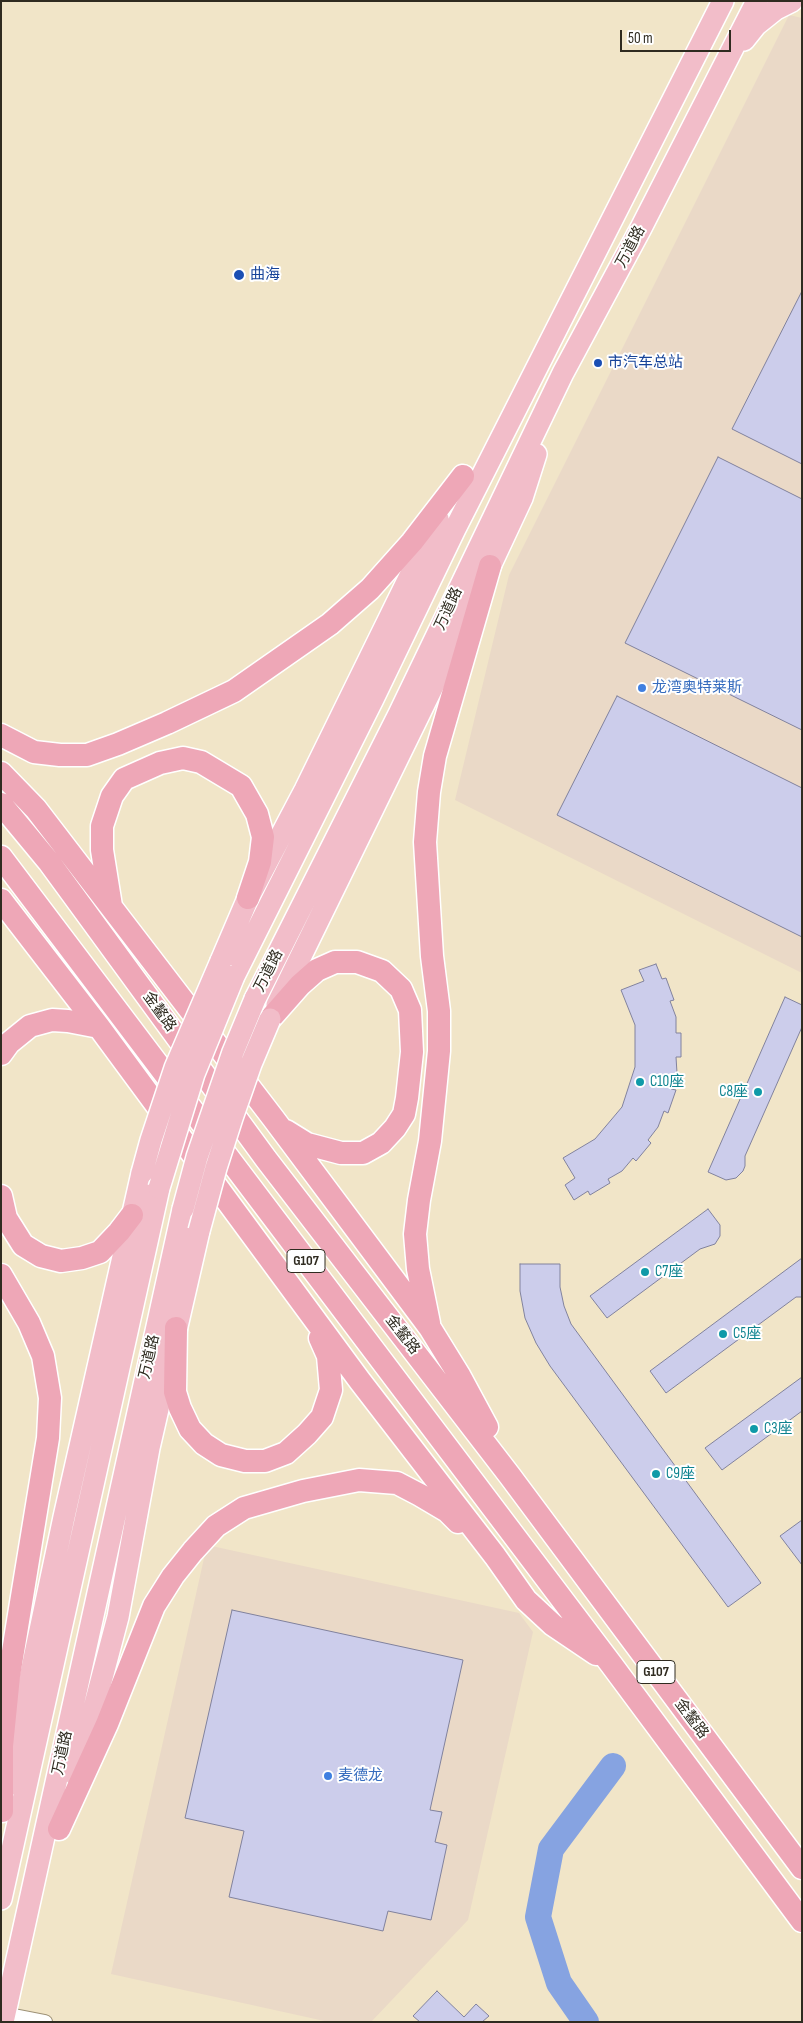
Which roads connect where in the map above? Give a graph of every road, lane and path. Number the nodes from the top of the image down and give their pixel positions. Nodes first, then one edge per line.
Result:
1 (706, 1) edge
2 (723, 1) edge
3 (757, 1) edge
4 (792, 1) edge
5 (700, 48) junction
6 (728, 59) junction
7 (536, 368) junction
8 (563, 373) junction
9 (463, 476) junction
10 (490, 566) junction
11 (1, 735) edge
12 (1, 772) edge
13 (1, 804) edge
14 (1, 857) edge
15 (248, 898) junction
16 (1, 900) edge
17 (112, 909) junction
18 (227, 968) junction
19 (270, 1019) junction
20 (98, 1027) junction
21 (1, 1054) edge
22 (273, 1118) junction
23 (1, 1196) edge
24 (132, 1215) junction
25 (1, 1275) edge
26 (306, 1307) junction
27 (176, 1328) junction
28 (430, 1328) junction
29 (510, 1476) junction
30 (495, 1556) junction
31 (612, 1664) junction
32 (2, 1815) edge
33 (59, 1829) junction
34 (802, 1868) edge
35 (1, 1899) edge
36 (27, 1916) junction
37 (802, 1921) edge
38 (3, 2018) edge
39 (45, 2022) edge

1 - 5 main road
2 - 5 main road, 万道路
3 - 6 main road, 万道路
4 - 6 main road
5 - 7 main road, 万道路
6 - 8 main road, 万道路
7 - 9 main road
7 - 18 main road, 万道路
8 - 10 main road
8 - 36 main road, 万道路, bridge
9 - 11 highway
9 - 15 main road
10 - 19 main road
10 - 28 highway
12 - 17 highway
13 - 29 highway, 金鳌路 / G107
14 - 31 highway, 金鳌路 / G107
15 - 17 highway
15 - 18 main road
16 - 20 highway
17 - 22 highway
18 - 24 main road, bridge
18 - 35 main road, 万道路, bridge
19 - 22 highway
19 - 27 main road, bridge
20 - 21 highway
20 - 26 highway
22 - 28 highway
23 - 24 highway
24 - 32 main road
25 - 32 highway
26 - 27 highway
26 - 30 highway
27 - 33 main road
28 - 29 highway
29 - 34 highway, 金鳌路 / G107
30 - 31 highway
30 - 33 highway
31 - 37 highway, 金鳌路 / G107
33 - 36 main road
36 - 38 main road, 万道路
38 - 39 street

